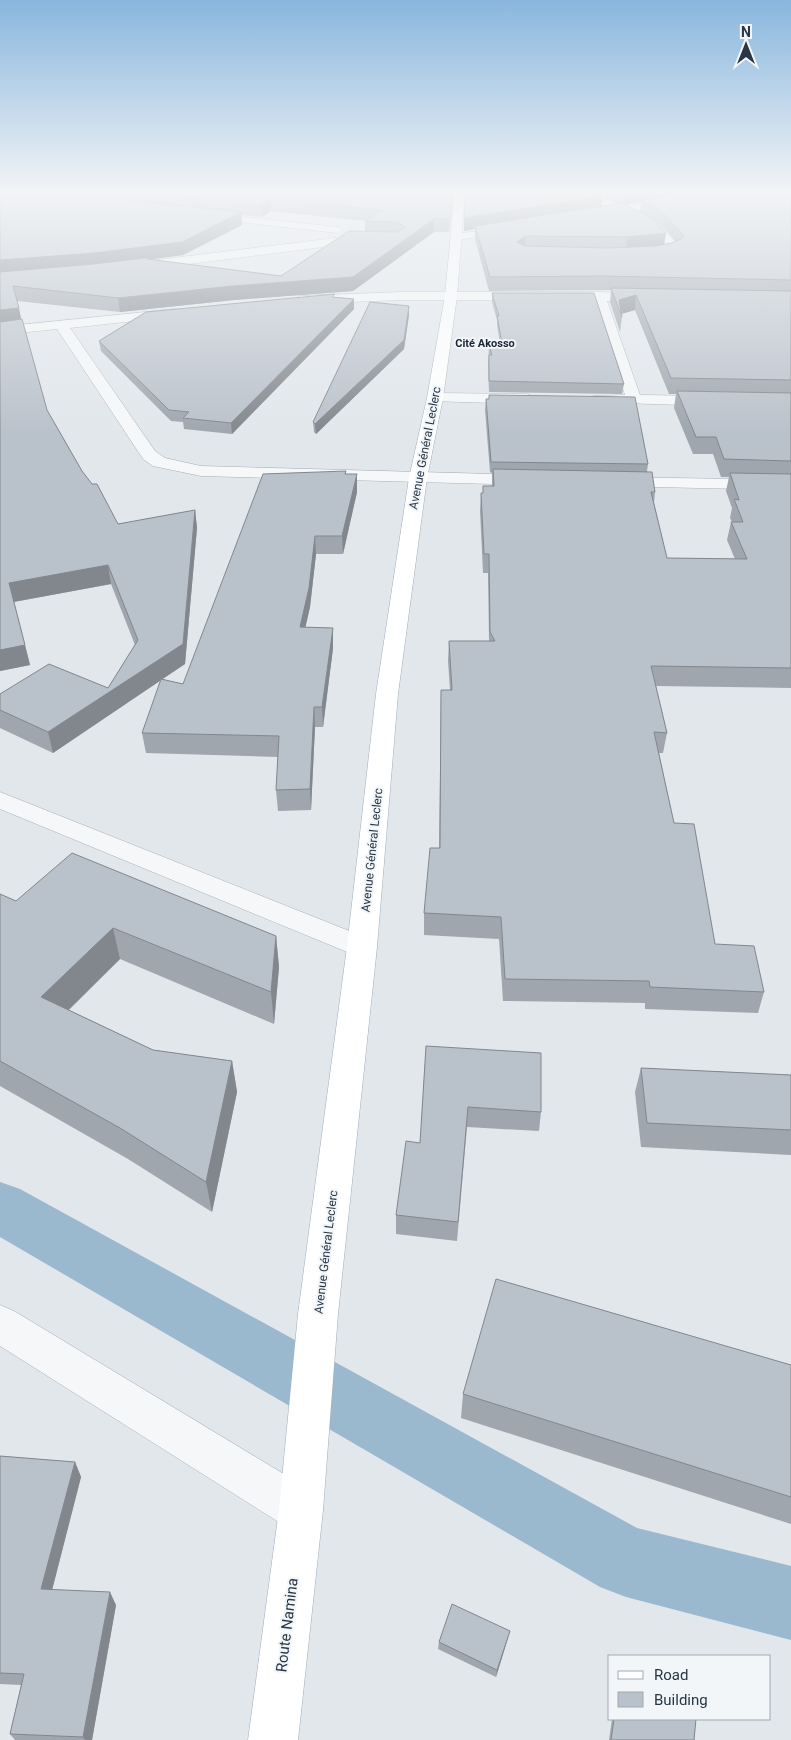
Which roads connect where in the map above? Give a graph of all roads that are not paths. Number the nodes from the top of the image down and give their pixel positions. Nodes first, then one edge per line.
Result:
1 (453, 272) edge
2 (451, 296) junction
3 (599, 296) junction
4 (656, 297) edge
5 (286, 302) edge
6 (186, 312) edge
7 (61, 325) junction
8 (0, 331) edge
9 (435, 398) junction
10 (545, 399) edge
11 (584, 399) edge
12 (634, 400) junction
13 (722, 401) edge
14 (418, 478) junction
15 (546, 480) edge
16 (595, 481) edge
17 (791, 485) edge
18 (0, 800) edge
19 (362, 947) junction
20 (0, 1324) edge
21 (301, 1510) junction
22 (273, 1740) edge

1 - 2 main road, Avenue Général Leclerc
2 - 3 street
2 - 5 street
2 - 9 main road, Avenue Général Leclerc
3 - 4 street
3 - 12 street
6 - 7 street
7 - 8 street
7 - 14 street
9 - 10 street
9 - 14 main road, Avenue Général Leclerc
11 - 12 street
12 - 13 street
14 - 15 street
14 - 19 main road, Avenue Général Leclerc
16 - 17 street
18 - 19 street
19 - 21 main road, Avenue Général Leclerc
20 - 21 street
21 - 22 main road, Route Namina

